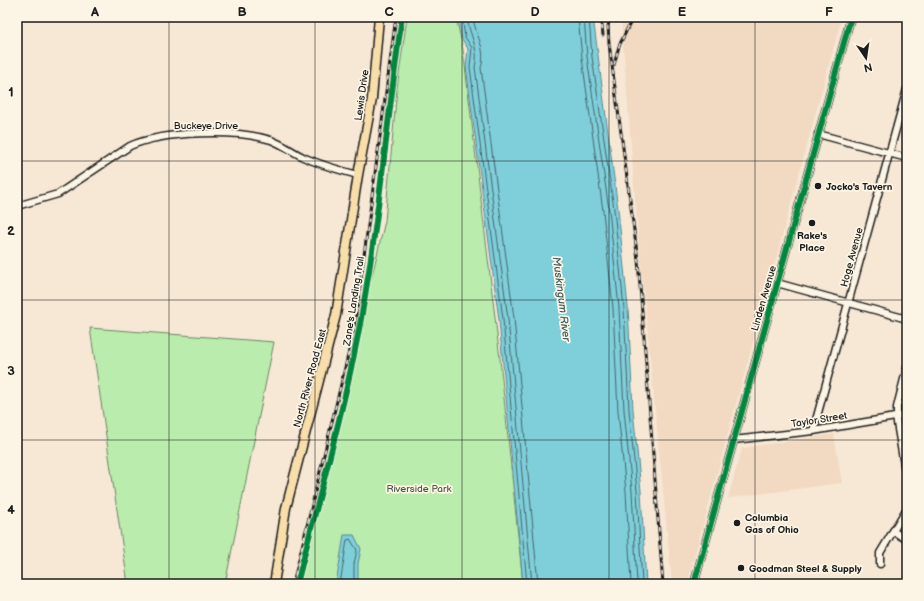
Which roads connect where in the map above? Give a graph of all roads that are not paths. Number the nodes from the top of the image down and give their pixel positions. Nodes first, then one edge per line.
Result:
1 (379, 17) edge
2 (851, 17) edge
3 (907, 89) edge
4 (818, 134) junction
5 (890, 154) junction
6 (907, 158) edge
7 (358, 176) junction
8 (17, 206) edge
9 (777, 283) junction
10 (848, 303) junction
11 (907, 319) edge
12 (907, 367) edge
13 (907, 415) edge
14 (896, 417) junction
15 (813, 431) junction
16 (734, 440) junction
17 (907, 483) edge
18 (907, 508) edge
19 (893, 531) junction
20 (907, 540) edge
21 (880, 564) dead end
22 (274, 584) edge
23 (694, 584) edge

1 - 7 main road, Lewis Drive
2 - 4 street, Linden Avenue
3 - 5 street, Hoge Avenue
4 - 5 street
4 - 9 street, Linden Avenue
5 - 6 street
5 - 10 street, Hoge Avenue
7 - 8 street, Buckeye Drive
7 - 22 main road, North River Road East
9 - 10 street
9 - 16 street, Linden Avenue
10 - 11 street
10 - 15 street, Hoge Avenue
12 - 14 street
13 - 14 street, Taylor Street
14 - 15 street, Taylor Street
14 - 17 street
15 - 16 street, Taylor Street
16 - 23 street, Linden Avenue
18 - 19 street
19 - 20 street
19 - 21 street

